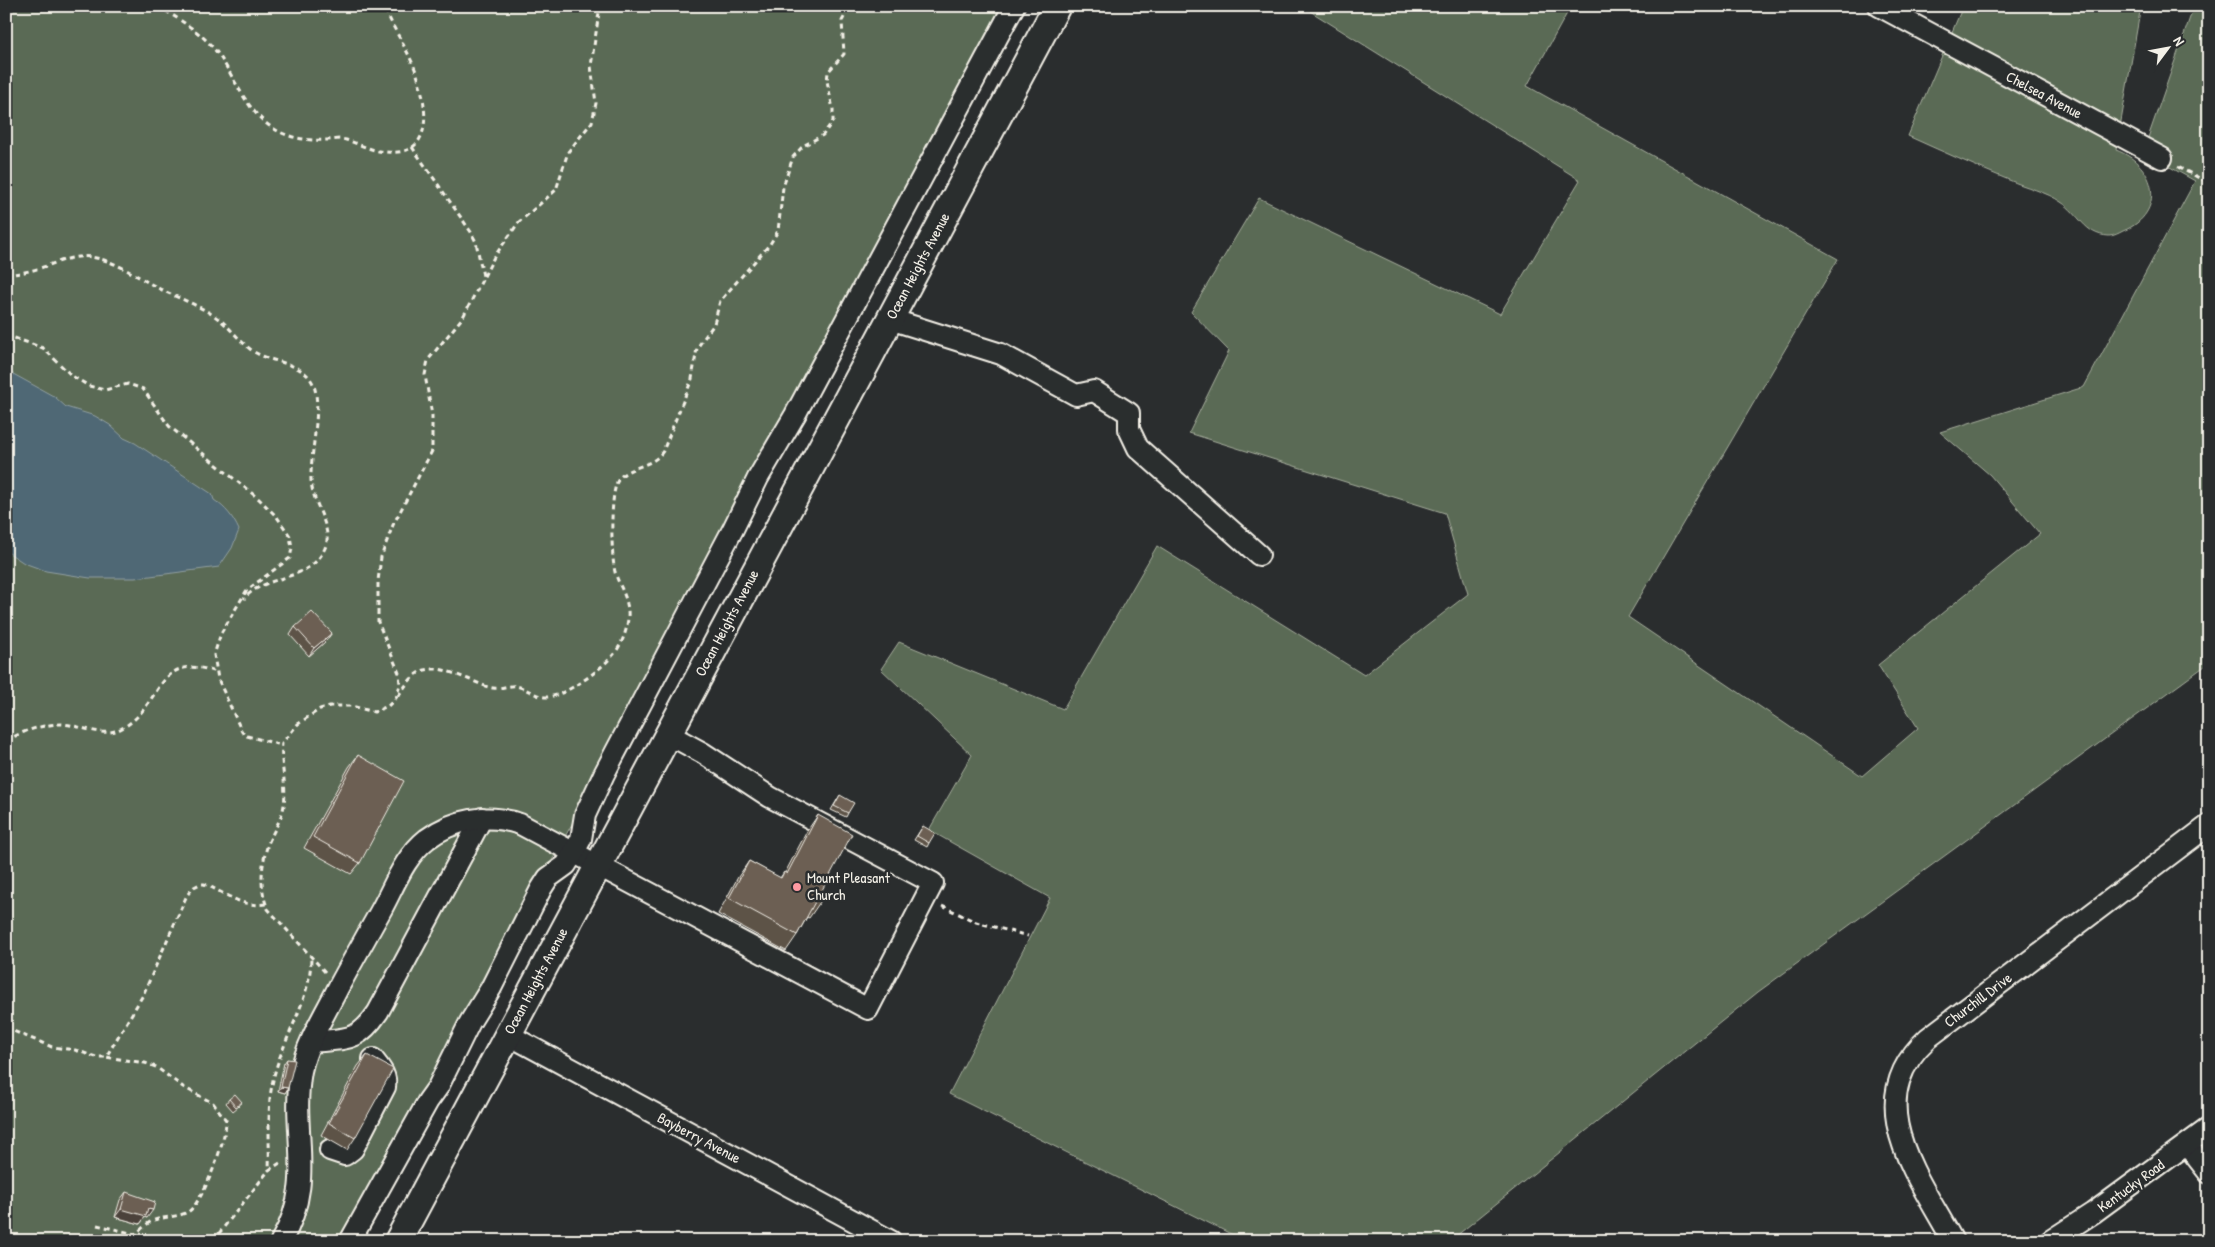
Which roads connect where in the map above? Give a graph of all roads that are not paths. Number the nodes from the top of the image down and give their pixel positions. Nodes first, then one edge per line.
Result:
1 (1014, 6) edge
2 (1057, 6) edge
3 (1879, 6) edge
4 (2162, 158) road end
5 (890, 319) junction
6 (1259, 555) dead end
7 (668, 734) junction
8 (482, 818) junction
9 (2209, 825) edge
10 (574, 852) junction
11 (598, 865) junction
12 (360, 1034) junction
13 (507, 1034) junction
14 (312, 1042) junction
15 (2209, 1128) edge
16 (2187, 1145) junction
17 (301, 1150) junction
18 (2209, 1172) edge
19 (281, 1241) edge
20 (350, 1241) edge
21 (398, 1241) edge
22 (891, 1241) edge
23 (1953, 1241) edge
24 (2050, 1241) edge

1 - 10 street
2 - 5 main road, Ocean Heights Avenue
3 - 4 street, Chelsea Avenue
5 - 6 street
5 - 7 main road, Ocean Heights Avenue
7 - 11 main road, Ocean Heights Avenue
7 - 11 street
8 - 10 street
8 - 12 street
8 - 14 street
9 - 23 street, Churchill Drive
10 - 11 street
10 - 20 street
11 - 13 main road, Ocean Heights Avenue
12 - 14 street
12 - 17 street
13 - 21 main road, Ocean Heights Avenue
13 - 22 street, Bayberry Avenue
14 - 17 street
15 - 16 street, Kentucky Road
16 - 18 street
16 - 24 street, Kentucky Road
17 - 19 street

